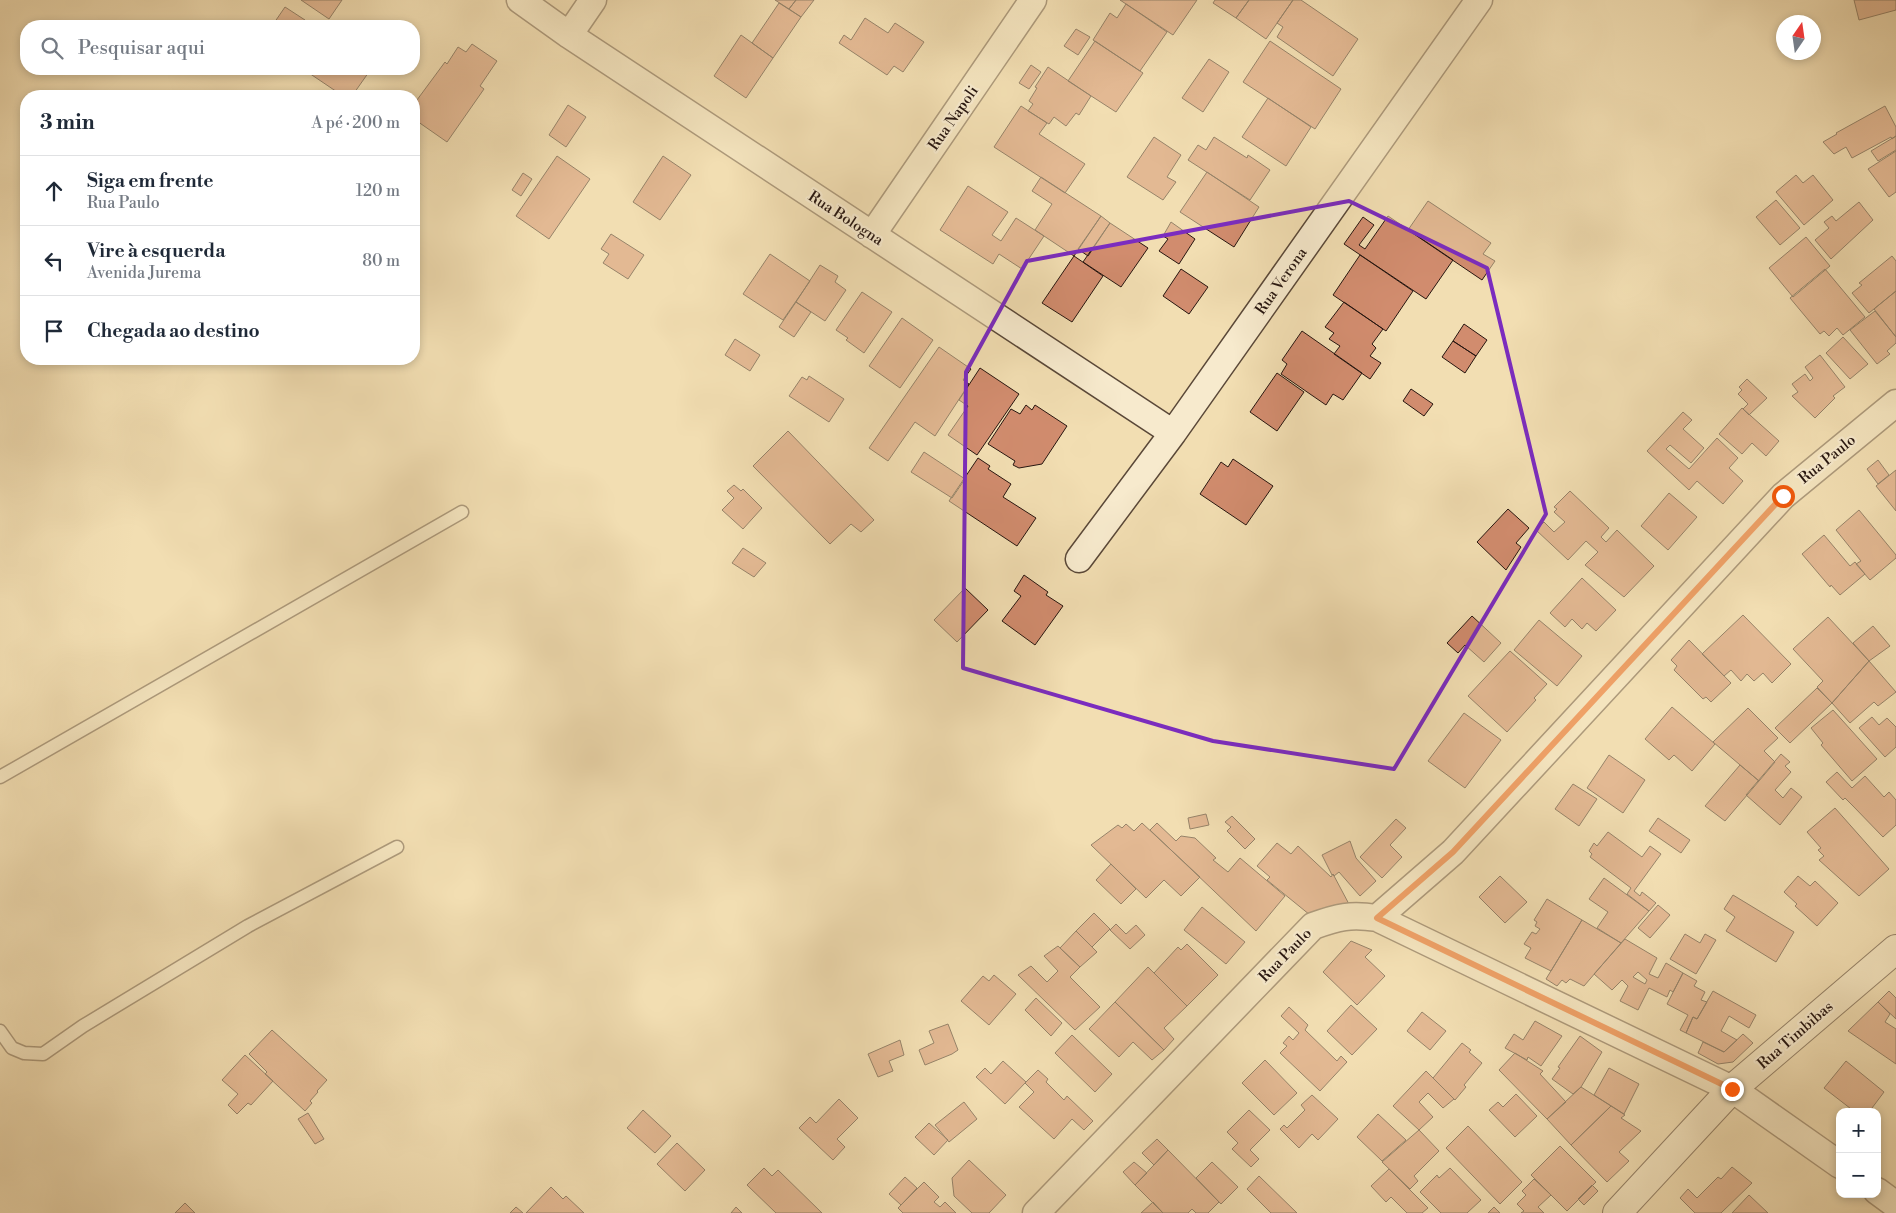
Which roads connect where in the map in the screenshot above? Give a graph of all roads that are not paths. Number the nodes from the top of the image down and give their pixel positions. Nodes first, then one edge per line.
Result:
1 (520, 0) edge
2 (593, 0) edge
3 (1034, 0) edge
4 (1478, 0) edge
5 (569, 35) junction
6 (872, 235) junction
7 (1896, 403) edge
8 (1173, 433) junction
9 (462, 512) dead end
10 (1079, 559) dead end
11 (0, 777) edge
12 (397, 847) dead end
13 (1377, 918) junction
14 (1896, 949) edge
15 (0, 1031) edge
16 (1732, 1089) junction
17 (1836, 1162) edge
18 (1881, 1194) edge
19 (1896, 1204) edge
20 (1036, 1213) edge
21 (1617, 1213) edge

1 - 5 street, Rua Bologna
2 - 5 street
3 - 6 street, Rua Napoli
4 - 8 street, Rua Verona
5 - 6 street, Rua Bologna
6 - 8 street, Rua Bologna
7 - 13 street, Rua Paulo
8 - 10 street, Rua Verona
9 - 11 lane
12 - 15 lane
13 - 16 street
13 - 20 street, Rua Paulo
14 - 16 main road, Rua Timbibas
16 - 17 street
16 - 21 main road, Rua Timbibas
18 - 19 street

